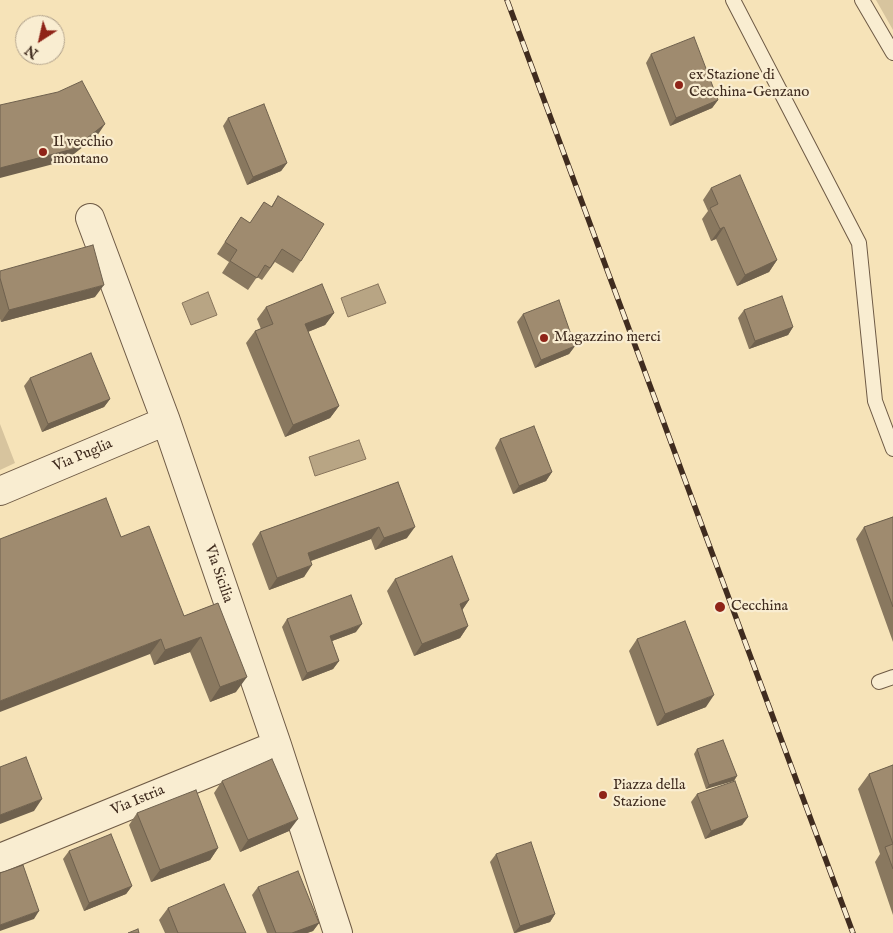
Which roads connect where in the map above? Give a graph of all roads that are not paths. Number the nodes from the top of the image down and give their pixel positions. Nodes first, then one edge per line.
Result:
1 (733, 0) edge
2 (862, 0) edge
3 (893, 53) edge
4 (90, 218) dead end
5 (166, 422) junction
6 (893, 449) edge
7 (0, 491) edge
8 (893, 677) edge
9 (880, 682) dead end
10 (277, 745) junction
11 (0, 858) edge
12 (338, 933) edge

1 - 6 lane
2 - 3 lane
4 - 5 street, Via Sicilia
5 - 7 street, Via Puglia
5 - 10 street, Via Sicilia
8 - 9 lane
10 - 11 street, Via Istria
10 - 12 street, Via Sicilia

